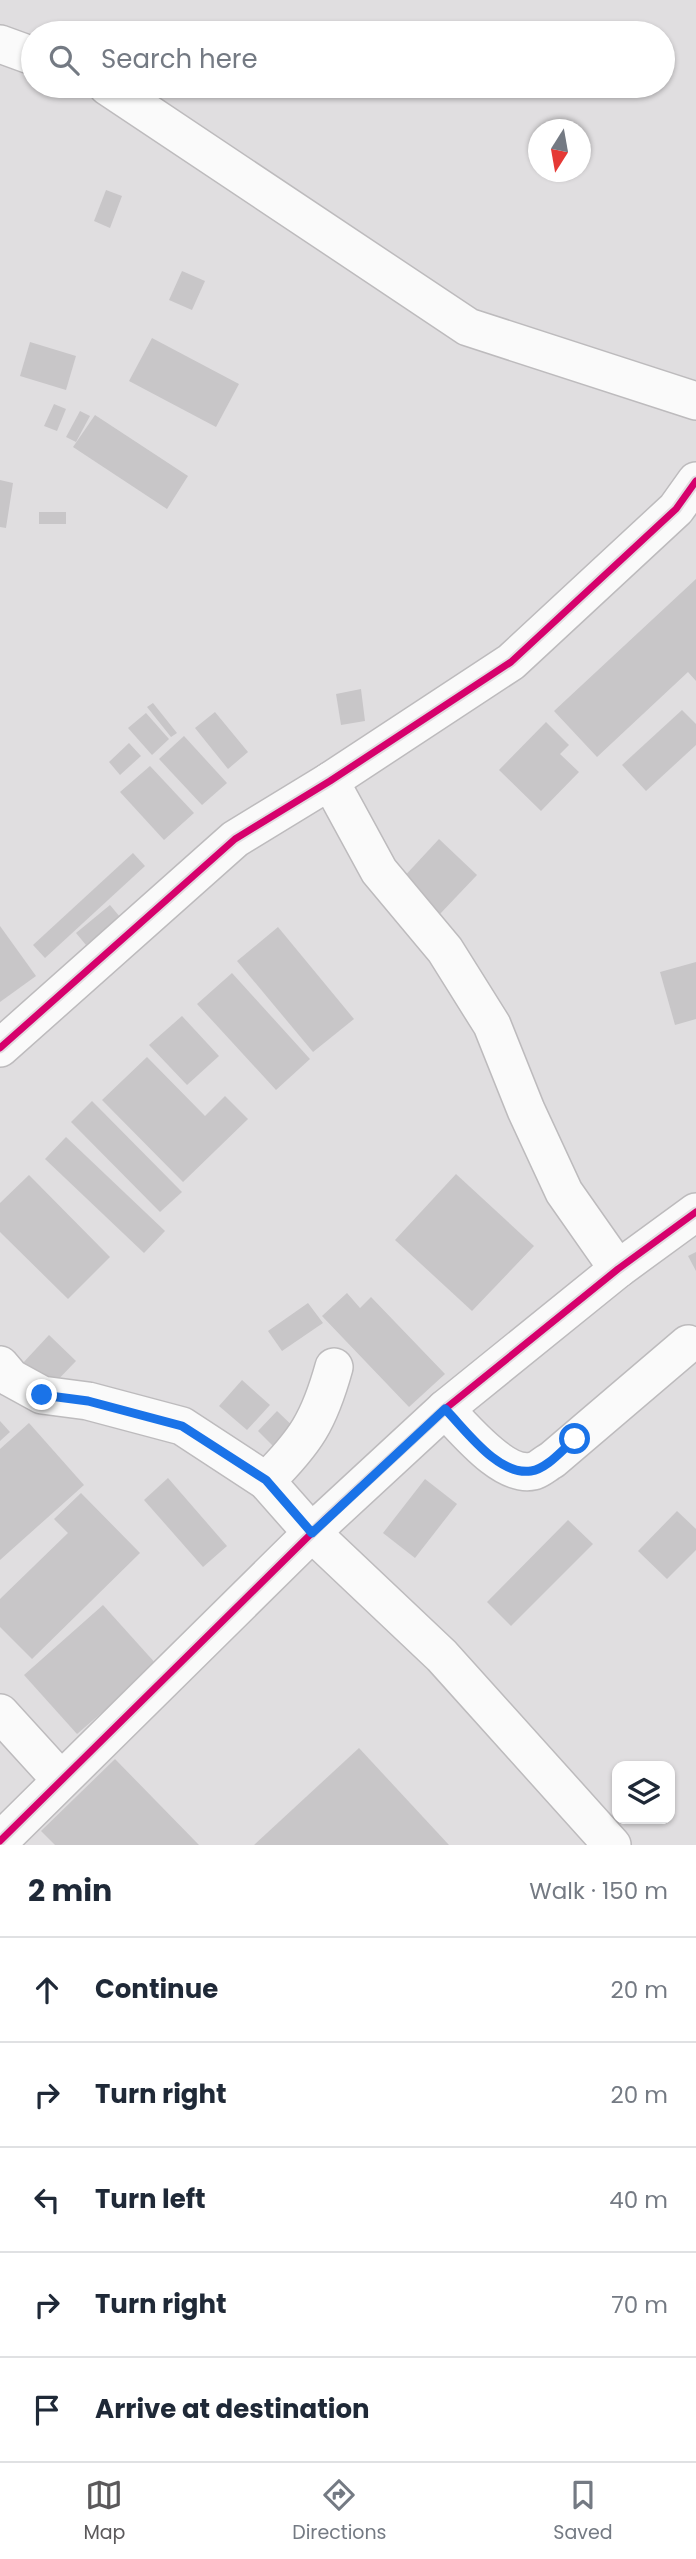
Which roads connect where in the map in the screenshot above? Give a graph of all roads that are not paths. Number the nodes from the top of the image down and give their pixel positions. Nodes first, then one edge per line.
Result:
1 (0, 44) edge
2 (21, 52) edge
3 (125, 98) edge
4 (696, 401) edge
5 (696, 481) edge
6 (330, 781) junction
7 (0, 1048) edge
8 (696, 1212) edge
9 (618, 1269) junction
10 (688, 1344) dead end
11 (0, 1365) edge
12 (334, 1367) dead end
13 (445, 1409) junction
14 (266, 1480) junction
15 (312, 1533) junction
16 (0, 1713) edge
17 (61, 1780) junction
18 (0, 1841) edge
19 (612, 1845) edge

1 - 2 street
3 - 4 street
5 - 6 street
6 - 7 street
6 - 9 street
8 - 9 street
9 - 13 street
10 - 13 street
11 - 14 street
12 - 14 street
13 - 15 street
14 - 15 street
15 - 17 street
15 - 19 street
16 - 17 street
17 - 18 street

